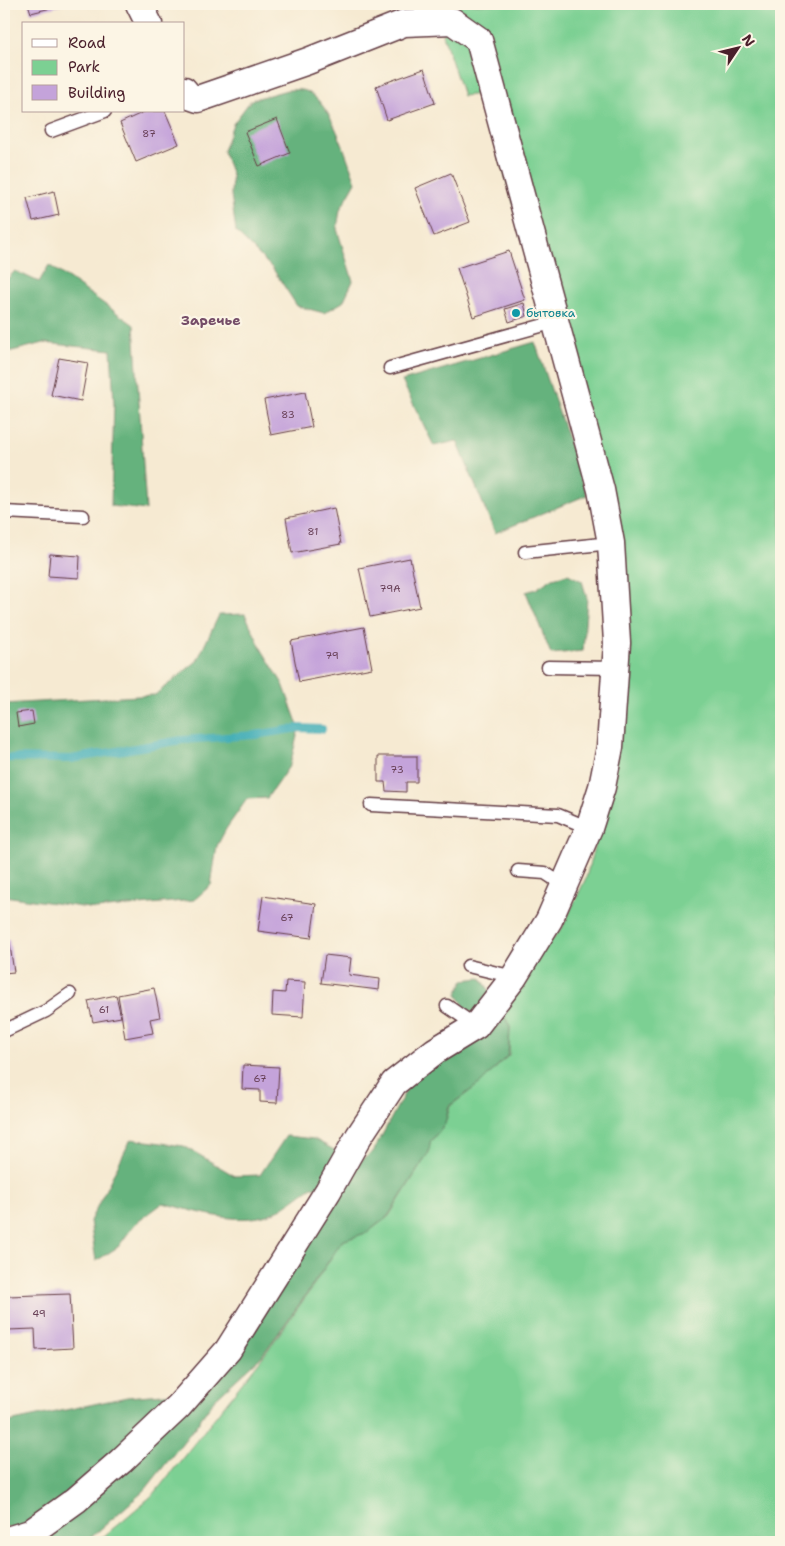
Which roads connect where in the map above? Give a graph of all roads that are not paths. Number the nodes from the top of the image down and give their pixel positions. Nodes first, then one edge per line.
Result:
1 (138, 4) edge
2 (148, 22) edge
3 (185, 91) edge
4 (102, 112) edge
5 (51, 131) dead end
6 (555, 322) junction
7 (390, 368) dead end
8 (4, 512) edge
9 (83, 516) dead end
10 (611, 543) junction
11 (525, 552) dead end
12 (548, 667) dead end
13 (616, 668) junction
14 (371, 805) dead end
15 (589, 828) junction
16 (518, 871) dead end
17 (565, 886) junction
18 (468, 966) dead end
19 (514, 977) junction
20 (70, 994) dead end
21 (447, 1006) dead end
22 (476, 1026) junction
23 (4, 1030) edge
24 (4, 1541) edge

1 - 2 street
3 - 6 street
4 - 5 lane
6 - 7 lane
6 - 10 street
8 - 9 lane
10 - 11 lane
10 - 13 street
12 - 13 lane
13 - 15 street
14 - 15 lane
15 - 17 street
16 - 17 lane
17 - 19 street
18 - 19 lane
19 - 22 street
20 - 23 lane
21 - 22 lane
22 - 24 street

